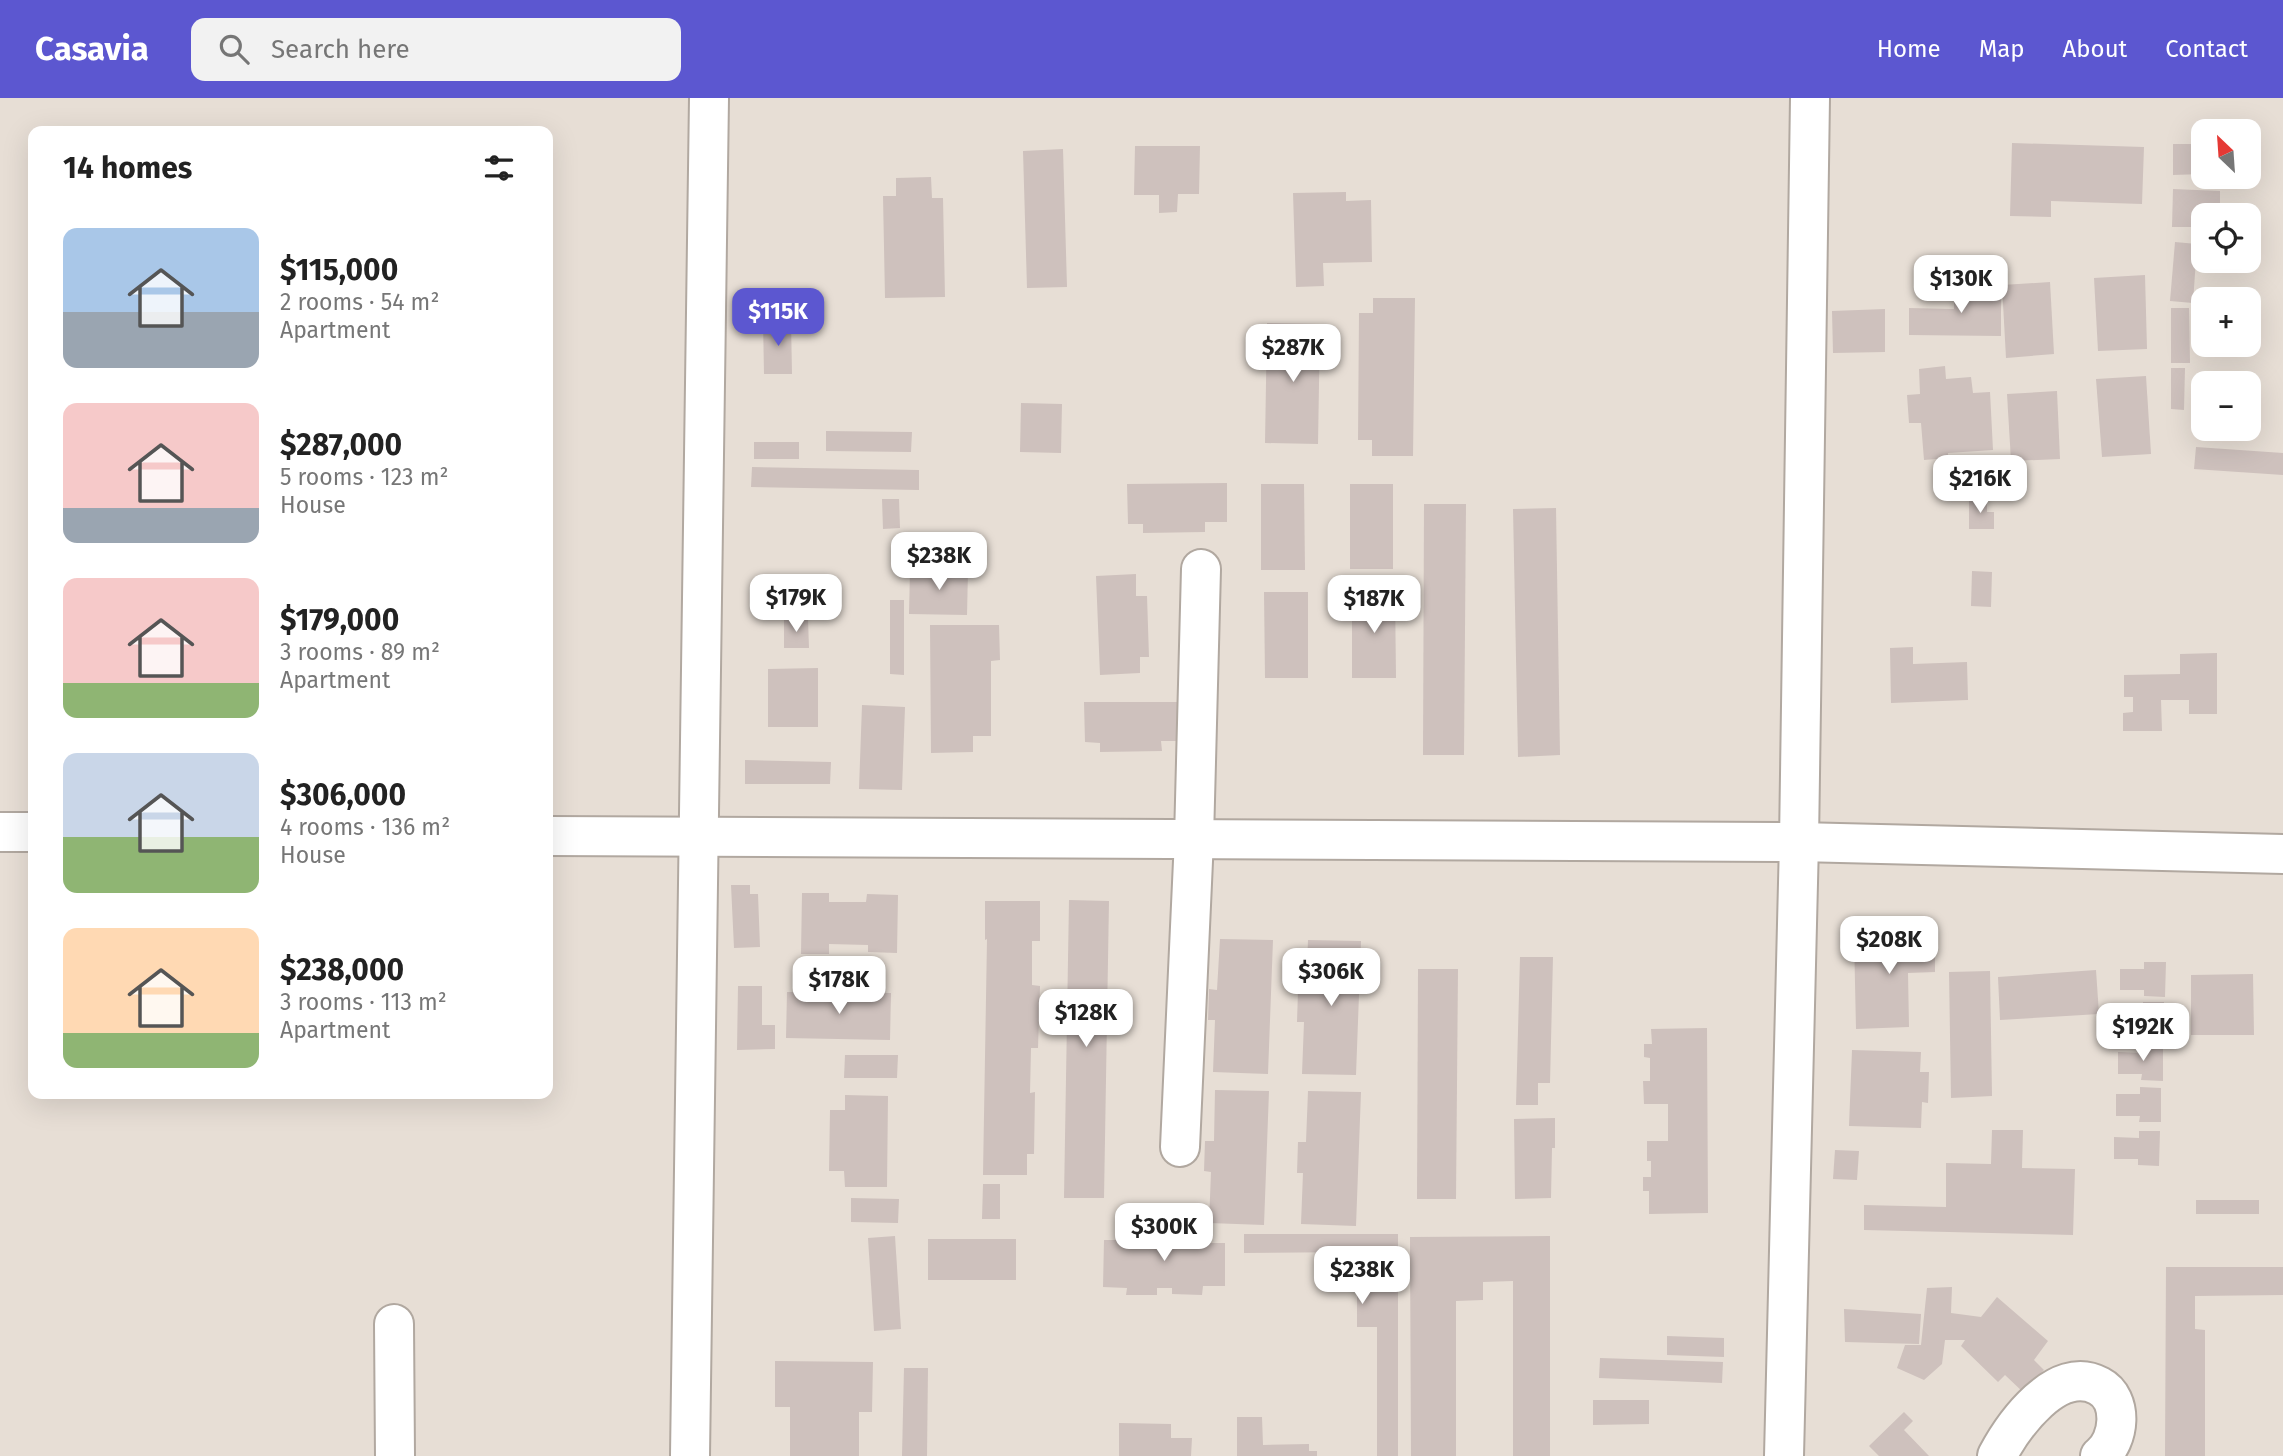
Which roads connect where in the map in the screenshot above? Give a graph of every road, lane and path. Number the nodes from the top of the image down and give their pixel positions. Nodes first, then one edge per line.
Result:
1 (709, 98) edge
2 (1810, 98) edge
3 (1201, 569) dead end
4 (0, 832) edge
5 (28, 832) edge
6 (553, 836) edge
7 (697, 837) junction
8 (1194, 839) junction
9 (1799, 842) junction
10 (2283, 854) edge
11 (1180, 1147) dead end
12 (394, 1324) dead end
13 (395, 1456) edge
14 (690, 1456) edge
15 (1784, 1456) edge
16 (1997, 1456) edge
17 (2100, 1456) edge

1 - 7 street
2 - 9 street
3 - 8 street
4 - 5 street
6 - 7 street
7 - 8 street
7 - 14 street
8 - 9 street
8 - 11 street
9 - 10 street
9 - 15 street
12 - 13 street
16 - 17 street

